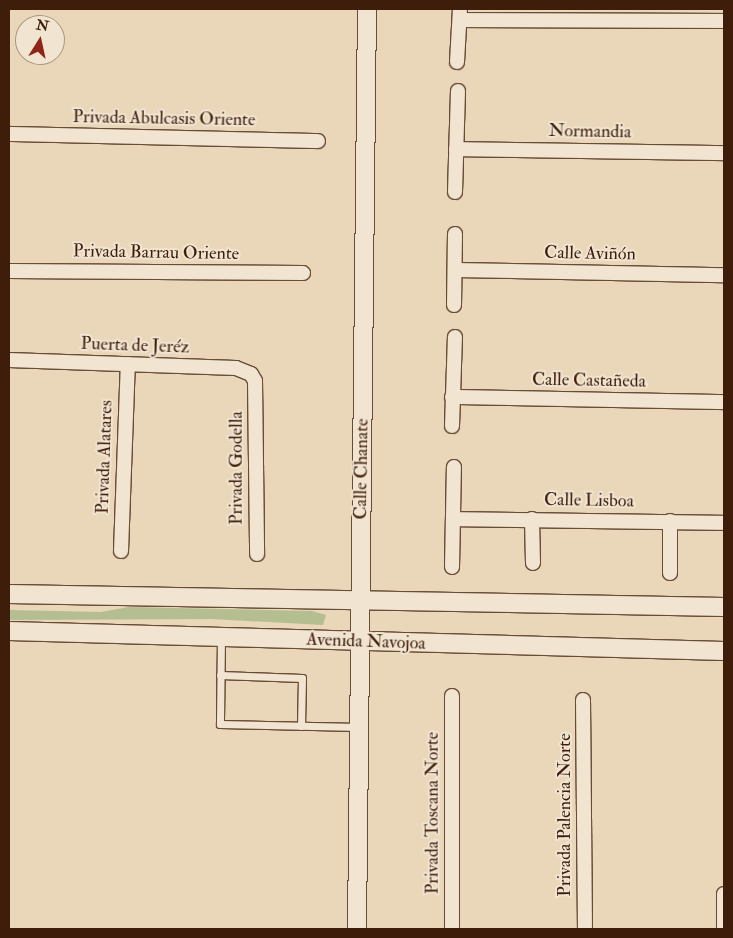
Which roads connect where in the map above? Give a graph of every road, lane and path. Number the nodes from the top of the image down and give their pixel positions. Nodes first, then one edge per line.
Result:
1 (367, 9) edge
2 (460, 14) edge
3 (724, 20) edge
4 (457, 62) dead end
5 (458, 91) dead end
6 (9, 134) edge
7 (318, 141) dead end
8 (456, 149) junction
9 (724, 153) edge
10 (455, 192) dead end
11 (456, 234) dead end
12 (9, 270) edge
13 (455, 270) junction
14 (303, 274) dead end
15 (724, 275) edge
16 (454, 305) dead end
17 (455, 337) dead end
18 (9, 360) edge
19 (128, 364) junction
20 (255, 381) joint
21 (452, 397) junction
22 (724, 402) edge
23 (452, 426) dead end
24 (454, 467) dead end
25 (532, 518) junction
26 (453, 519) junction
27 (670, 521) junction
28 (724, 523) edge
29 (121, 551) dead end
30 (257, 554) dead end
31 (533, 563) dead end
32 (452, 567) dead end
33 (670, 573) dead end
34 (9, 594) edge
35 (360, 602) junction
36 (724, 607) edge
37 (9, 630) edge
38 (221, 637) junction
39 (360, 642) junction
40 (724, 651) edge
41 (220, 675) junction
42 (452, 696) dead end
43 (583, 700) dead end
44 (301, 726) junction
45 (361, 727) junction
46 (724, 894) edge
47 (357, 929) edge
48 (452, 929) edge
49 (585, 929) edge
50 (724, 929) edge

1 - 35 street, Calle Chanate
2 - 3 street
2 - 4 street
5 - 8 street
6 - 7 street, Privada Abulcasis Oriente
8 - 9 street, Normandia
8 - 10 street
11 - 13 street
12 - 14 street, Privada Barrau Oriente
13 - 15 street, Calle Aviñón
13 - 16 street
17 - 21 street
18 - 19 street, Puerta de Jeréz
19 - 20 street, Puerta de Jeréz
19 - 29 street, Privada Alatares
20 - 30 street, Privada Godella
21 - 22 street, Calle Castañeda
21 - 23 street
24 - 26 street
25 - 26 street, Calle Lisboa
25 - 27 street, Calle Lisboa
25 - 31 street
26 - 32 street
27 - 28 street, Calle Lisboa
27 - 33 street
34 - 35 street
35 - 36 street
35 - 39 street, Calle Chanate
37 - 38 street, Avenida Navojoa
38 - 39 street, Avenida Navojoa
38 - 41 lane
39 - 40 street, Avenida Navojoa
39 - 45 street, Calle Chanate
41 - 44 lane
41 - 44 lane
42 - 48 street, Privada Toscana Norte
43 - 49 street, Privada Palencia Norte
44 - 45 lane
45 - 47 street, Calle Chanate
46 - 50 street

